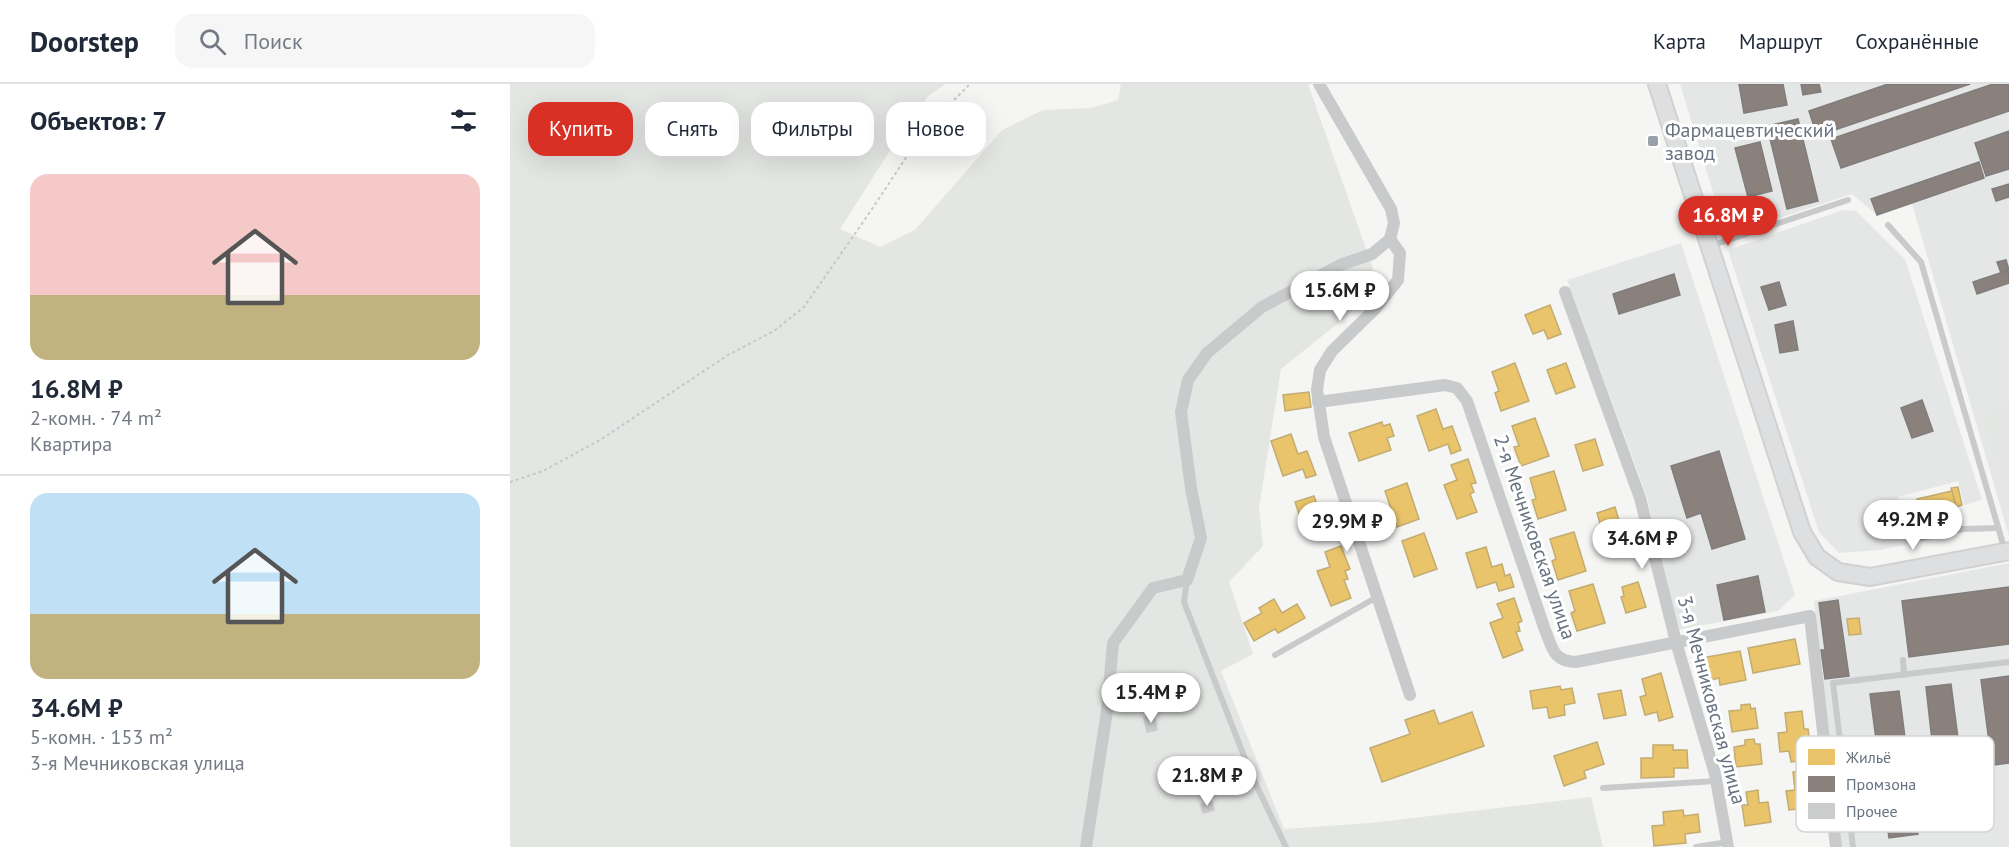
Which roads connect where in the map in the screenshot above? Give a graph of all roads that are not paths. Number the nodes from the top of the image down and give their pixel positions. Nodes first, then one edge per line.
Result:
1 (1320, 84) edge
2 (1657, 84) edge
3 (1848, 200) dead end
4 (1888, 225) dead end
5 (1390, 239) junction
6 (1710, 247) junction
7 (1564, 292) dead end
8 (1318, 402) junction
9 (1998, 528) junction
10 (1922, 538) dead end
11 (2007, 551) edge
12 (1187, 580) junction
13 (1377, 597) junction
14 (1676, 642) junction
15 (1275, 655) dead end
16 (1903, 660) dead end
17 (2009, 662) edge
18 (1904, 675) junction
19 (1410, 694) dead end
20 (1824, 736) edge
21 (1839, 736) edge
22 (1717, 781) junction
23 (1603, 788) dead end
24 (1834, 832) edge
25 (1851, 832) edge
26 (1728, 844) edge
27 (1086, 847) edge
28 (1286, 847) edge
29 (1696, 847) edge
30 (1836, 847) edge
31 (1853, 847) edge

1 - 5 street
2 - 6 main road
3 - 6 lane
4 - 9 lane
5 - 8 street
5 - 12 street
6 - 11 main road
7 - 14 street, 3-я Мечниковская улица
8 - 13 street
8 - 14 street, 2-я Мечниковская улица
9 - 10 lane
9 - 11 lane
12 - 27 street
12 - 28 lane
13 - 15 lane
13 - 19 street
14 - 20 street, 2-я Мечниковская улица
14 - 22 street, 3-я Мечниковская улица
16 - 18 lane
17 - 18 lane
18 - 21 lane
22 - 23 lane
22 - 26 street, 3-я Мечниковская улица
24 - 30 street, 2-я Мечниковская улица
25 - 31 lane
26 - 29 lane

